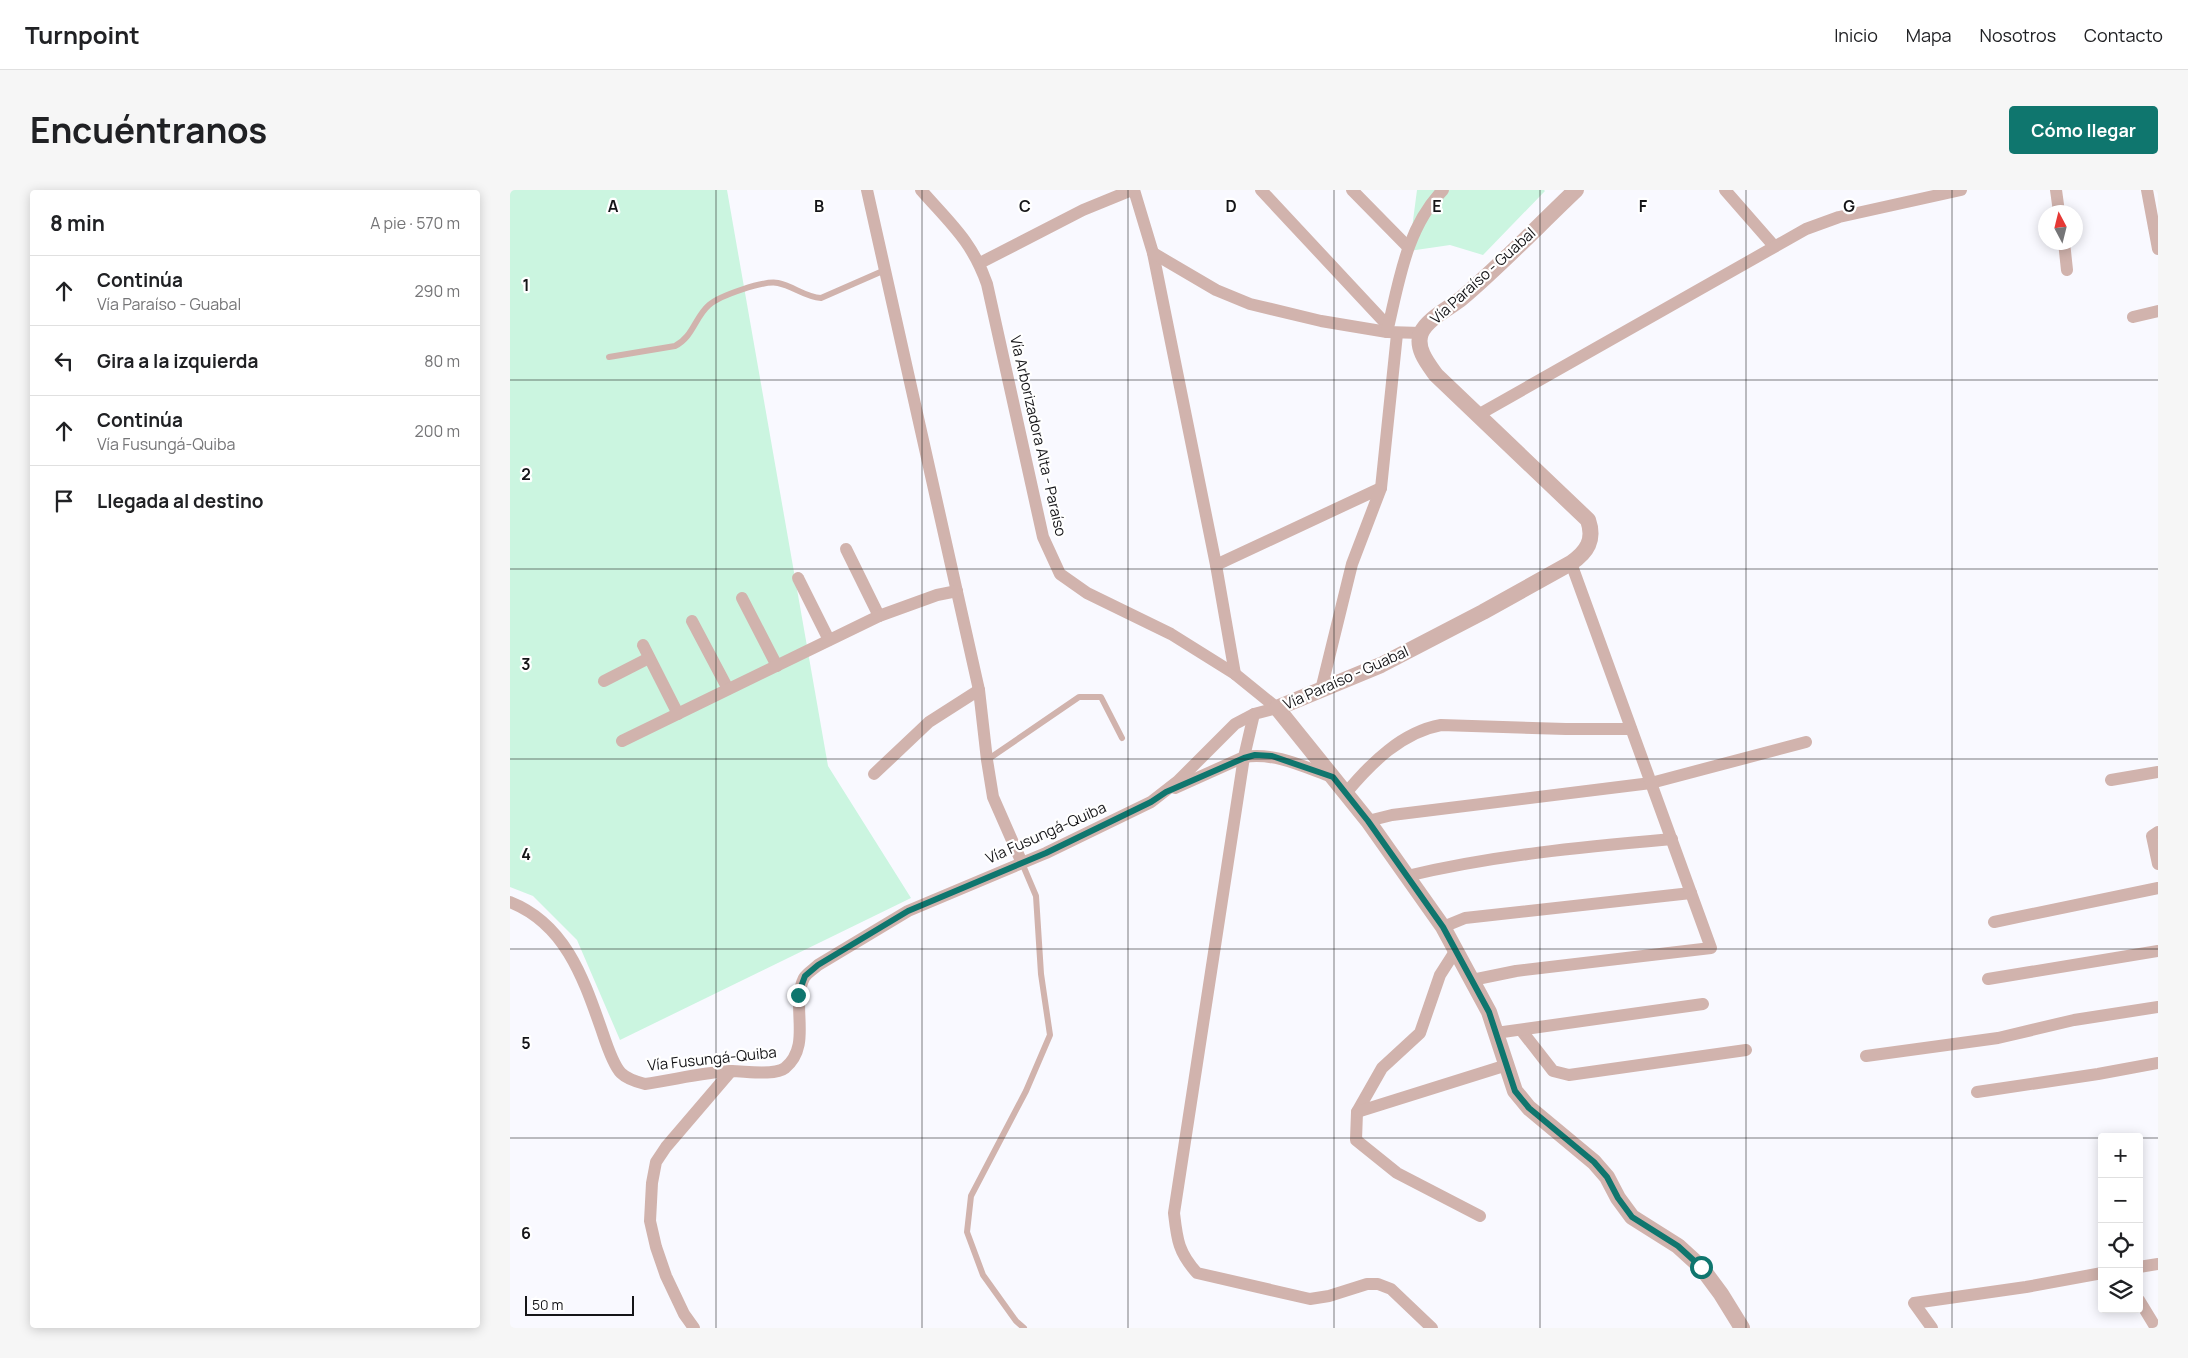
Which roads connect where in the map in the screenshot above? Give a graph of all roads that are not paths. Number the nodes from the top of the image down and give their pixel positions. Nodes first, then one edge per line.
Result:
1 (867, 190) edge
2 (1133, 190) edge
3 (1261, 190) edge
4 (1352, 190) edge
5 (1443, 190) edge
6 (1576, 190) edge
7 (1724, 190) edge
8 (1961, 190) edge
9 (2056, 190) edge
10 (2147, 190) edge
11 (928, 192) edge
12 (2058, 205) edge
13 (1774, 246) junction
14 (1408, 247) junction
15 (2158, 248) edge
16 (2065, 250) edge
17 (1152, 253) junction
18 (980, 263) junction
19 (885, 270) junction
20 (2067, 270) dead end
21 (2158, 311) edge
22 (2133, 317) dead end
23 (1391, 331) junction
24 (1421, 333) junction
25 (609, 357) dead end
26 (1478, 415) junction
27 (1381, 488) junction
28 (846, 549) dead end
29 (1571, 563) junction
30 (1216, 565) junction
31 (798, 578) dead end
32 (957, 591) junction
33 (742, 598) dead end
34 (879, 616) junction
35 (692, 621) dead end
36 (829, 640) junction
37 (643, 645) dead end
38 (649, 658) junction
39 (777, 666) junction
40 (1235, 674) junction
41 (604, 680) dead end
42 (728, 689) junction
43 (980, 690) junction
44 (1321, 690) junction
45 (1277, 708) junction
46 (678, 714) junction
47 (1254, 714) junction
48 (1632, 729) junction
49 (1122, 738) dead end
50 (622, 741) dead end
51 (1806, 742) dead end
52 (1244, 758) junction
53 (987, 760) junction
54 (2158, 772) edge
55 (874, 774) dead end
56 (1333, 777) junction
57 (2111, 780) dead end
58 (1651, 783) junction
59 (1166, 792) junction
60 (1346, 793) junction
61 (1368, 821) junction
62 (2158, 832) edge
63 (1672, 839) junction
64 (1022, 863) junction
65 (2158, 864) edge
66 (1407, 876) junction
67 (2158, 888) edge
68 (1691, 893) junction
69 (510, 902) edge
70 (1994, 922) dead end
71 (1443, 927) junction
72 (1456, 950) junction
73 (2158, 951) edge
74 (1988, 979) dead end
75 (1472, 980) junction
76 (1703, 1004) dead end
77 (2158, 1007) edge
78 (1520, 1030) junction
79 (1496, 1033) junction
80 (1746, 1050) dead end
81 (1866, 1056) dead end
82 (2158, 1063) edge
83 (1507, 1065) junction
84 (731, 1071) junction
85 (1978, 1092) dead end
86 (1357, 1112) junction
87 (1480, 1216) dead end
88 (2158, 1264) edge
89 (2143, 1266) edge
90 (2098, 1274) edge
91 (2143, 1307) edge
92 (694, 1328) edge
93 (1024, 1328) edge
94 (1432, 1328) edge
95 (1742, 1328) edge
96 (1932, 1328) edge
97 (2156, 1328) edge

1 - 19 street
2 - 17 street
2 - 18 street
3 - 23 street
4 - 14 street
5 - 14 street
6 - 24 street, Vía Paraíso - Guabal
7 - 13 street
8 - 13 street
9 - 12 street
10 - 15 street
11 - 18 street, Vía Arborizadora Alta - Paraíso
13 - 26 street
14 - 23 street
16 - 20 street
17 - 23 street
17 - 30 street
18 - 40 street, Vía Arborizadora Alta - Paraíso
19 - 25 lane
19 - 32 street
21 - 22 street
23 - 24 street
23 - 27 street
24 - 26 street, Vía Paraíso - Guabal
26 - 29 street, Vía Paraíso - Guabal
27 - 30 street
27 - 44 street
28 - 34 street
29 - 44 street, Vía Paraíso - Guabal
29 - 48 street
30 - 40 street
31 - 36 street
32 - 34 street
32 - 43 street
33 - 39 street
34 - 36 street
35 - 42 street
36 - 39 street
37 - 38 street
38 - 41 street
38 - 46 street
39 - 42 street
40 - 45 street, Vía Arborizadora Alta - Paraíso
42 - 46 street
43 - 53 street
43 - 55 street
44 - 45 street, Vía Paraíso - Guabal
45 - 47 street
45 - 56 street, Vía Paraíso - Guabal
46 - 50 street
47 - 52 street
47 - 59 street
48 - 58 street
48 - 60 street
49 - 53 lane
51 - 58 street
52 - 56 street
52 - 59 street
52 - 94 street
53 - 64 street
54 - 57 street
56 - 60 street, Vía Paraíso - Guabal
58 - 61 street
58 - 63 street
59 - 64 street, Vía Fusungá-Quiba
60 - 61 street, Vía Paraíso - Guabal
61 - 66 street, Vía Paraíso - Guabal
62 - 65 street
63 - 66 street
63 - 68 street
64 - 84 street, Vía Fusungá-Quiba
64 - 93 lane
66 - 71 street, Vía Paraíso - Guabal
67 - 70 street
68 - 71 street
68 - 75 street
69 - 84 street, Vía Fusungá-Quiba
71 - 72 street, Vía Paraíso - Guabal
72 - 75 street, Vía Paraíso - Guabal
72 - 86 street
73 - 74 street
75 - 79 street, Vía Paraíso - Guabal
76 - 78 street
77 - 81 street
78 - 79 street
78 - 80 street
79 - 83 street, Vía Paraíso - Guabal
82 - 85 street
83 - 86 street
83 - 95 street, Vía Paraíso - Guabal
84 - 92 street
86 - 87 street
88 - 89 street
90 - 96 street
91 - 97 street

